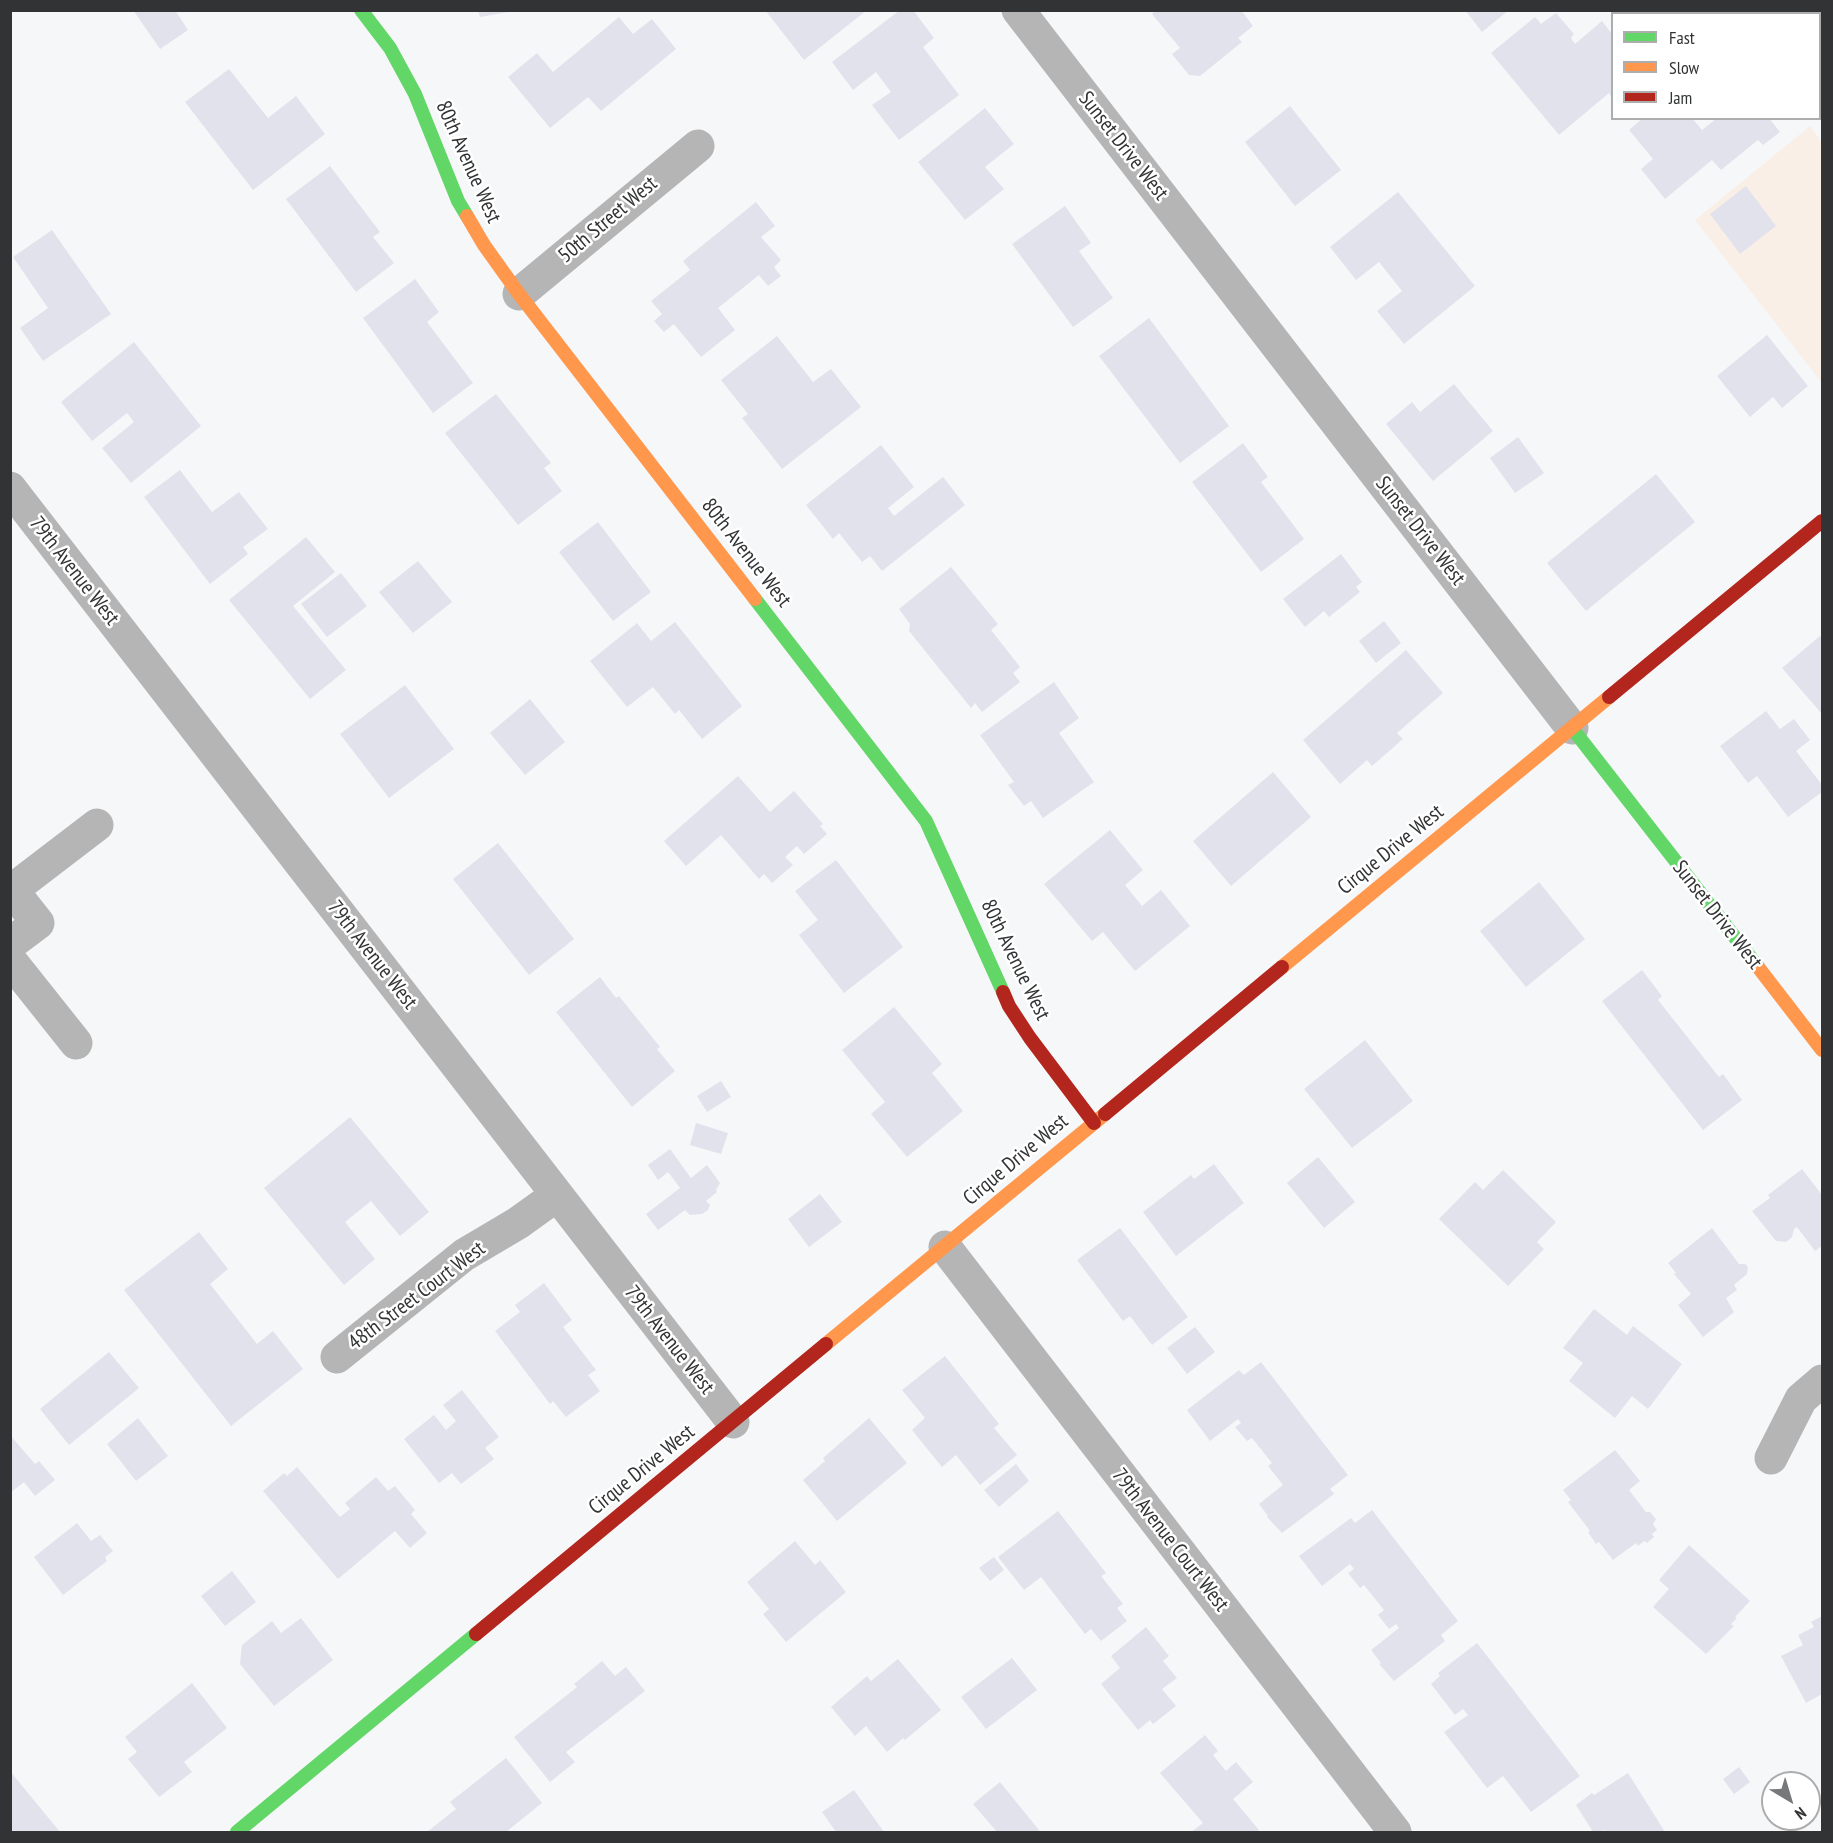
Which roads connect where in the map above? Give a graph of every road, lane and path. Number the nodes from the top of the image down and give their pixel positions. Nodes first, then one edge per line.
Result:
1 (362, 10) edge
2 (1018, 10) edge
3 (698, 146) dead end
4 (519, 294) junction
5 (10, 488) edge
6 (1822, 521) edge
7 (1572, 728) junction
8 (97, 825) dead end
9 (10, 944) edge
10 (10, 960) edge
11 (76, 1042) dead end
12 (1822, 1050) edge
13 (1094, 1123) junction
14 (557, 1195) junction
15 (945, 1246) junction
16 (337, 1357) dead end
17 (1822, 1381) edge
18 (733, 1422) junction
19 (1771, 1458) dead end
20 (237, 1833) edge
21 (1395, 1833) edge

1 - 4 street, 80th Avenue West
2 - 7 street, Sunset Drive West
3 - 4 street, 50th Street West
4 - 13 street, 80th Avenue West
5 - 14 street, 79th Avenue West
6 - 7 street, Cirque Drive West
7 - 12 street, Sunset Drive West
7 - 13 street, Cirque Drive West
8 - 9 street
10 - 11 street
13 - 15 street, Cirque Drive West
14 - 16 street, 48th Street Court West
14 - 18 street, 79th Avenue West
15 - 18 street, Cirque Drive West
15 - 21 street, 79th Avenue Court West
17 - 19 street
18 - 20 street, Cirque Drive West

